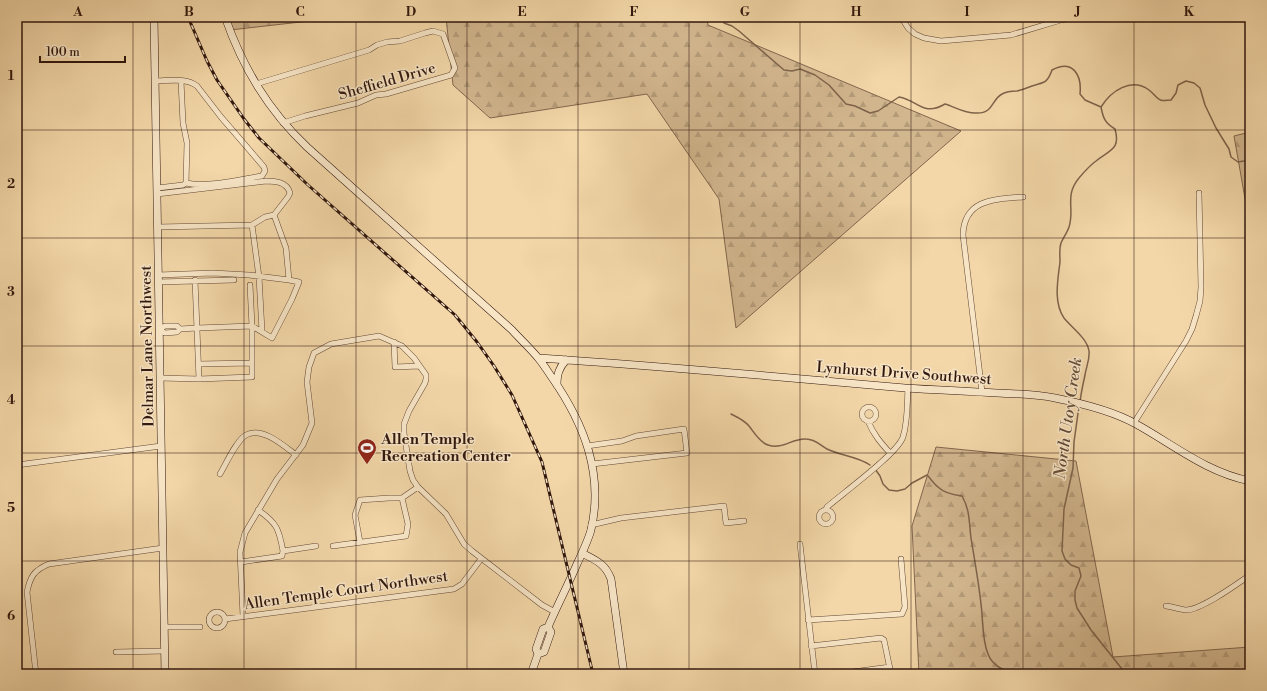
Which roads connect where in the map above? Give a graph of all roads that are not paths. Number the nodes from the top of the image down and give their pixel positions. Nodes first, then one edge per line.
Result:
1 (154, 17) edge
2 (225, 17) edge
3 (901, 17) edge
4 (1076, 17) edge
5 (155, 81) junction
6 (181, 81) junction
7 (256, 84) junction
8 (283, 123) junction
9 (186, 183) junction
10 (157, 191) junction
11 (1199, 193) dead end
12 (1023, 197) dead end
13 (274, 215) junction
14 (252, 224) junction
15 (158, 227) junction
16 (158, 278) junction
17 (259, 278) junction
18 (195, 280) junction
19 (234, 280) dead end
20 (289, 280) junction
21 (250, 285) dead end
22 (252, 326) junction
23 (197, 328) junction
24 (159, 330) junction
25 (262, 332) junction
26 (394, 342) junction
27 (539, 358) junction
28 (566, 360) junction
29 (252, 363) junction
30 (199, 364) junction
31 (419, 366) junction
32 (160, 378) junction
33 (199, 379) junction
34 (557, 385) junction
35 (908, 388) junction
36 (982, 392) junction
37 (868, 421) dead end
38 (1134, 423) junction
39 (161, 446) junction
40 (587, 446) junction
41 (890, 453) junction
42 (296, 455) junction
43 (592, 464) junction
44 (17, 465) edge
45 (220, 474) dead end
46 (1250, 481) edge
47 (418, 487) junction
48 (402, 498) junction
49 (826, 509) dead end
50 (258, 510) junction
51 (744, 521) dead end
52 (591, 525) junction
53 (360, 542) junction
54 (800, 544) dead end
55 (316, 546) dead end
56 (333, 546) dead end
57 (163, 548) junction
58 (283, 550) junction
59 (582, 553) junction
60 (481, 559) junction
61 (901, 559) dead end
62 (241, 562) junction
63 (1250, 575) edge
64 (1166, 606) dead end
65 (555, 612) junction
66 (243, 616) junction
67 (226, 619) dead end
68 (808, 620) junction
69 (164, 627) junction
70 (200, 628) dead end
71 (811, 646) junction
72 (165, 651) junction
73 (116, 652) dead end
74 (890, 667) junction
75 (845, 673) dead end
76 (36, 674) edge
77 (165, 674) edge
78 (531, 674) edge
79 (624, 674) edge
80 (814, 674) edge
81 (891, 674) edge

1 - 5 street, Delmar Lane Northwest
2 - 7 street
3 - 4 street
5 - 6 street
5 - 10 street, Delmar Lane Northwest
6 - 9 street
6 - 9 street
7 - 8 street
7 - 8 street, Sheffield Drive
8 - 27 street
9 - 10 street
10 - 13 street
10 - 15 street, Delmar Lane Northwest
11 - 38 street
12 - 36 street
13 - 14 street
13 - 20 street
14 - 15 street
14 - 17 street
15 - 16 street, Delmar Lane Northwest
16 - 17 street
16 - 18 street
16 - 24 street, Delmar Lane Northwest
17 - 20 street
17 - 25 street
18 - 19 street
18 - 23 street
20 - 25 street
21 - 22 street
22 - 23 street
22 - 25 street
22 - 29 street
23 - 24 street
23 - 30 street
24 - 32 street, Delmar Lane Northwest
26 - 31 street
26 - 31 street
26 - 42 street
27 - 28 street, Lynhurst Drive Southwest
27 - 34 street
28 - 34 street
28 - 35 street, Lynhurst Drive Southwest
29 - 30 street
29 - 33 street
30 - 33 street
31 - 47 street
32 - 33 street
32 - 39 street, Delmar Lane Northwest
34 - 40 street
35 - 36 street, Lynhurst Drive Southwest
35 - 41 street
36 - 38 street, Lynhurst Drive Southwest
37 - 41 street
38 - 46 street, Lynhurst Drive Southwest
39 - 44 street
39 - 57 street, Delmar Lane Northwest
40 - 43 street
40 - 43 street
41 - 49 street
42 - 45 street
42 - 50 street
43 - 52 street
47 - 48 street
47 - 60 street
48 - 53 street
48 - 53 street
50 - 58 street
50 - 62 street
51 - 52 street
52 - 59 street
53 - 56 street
54 - 68 street
55 - 58 street
57 - 69 street, Delmar Lane Northwest
57 - 76 street
58 - 62 street
59 - 65 street
59 - 79 street
60 - 65 street
60 - 66 street, Allen Temple Court Northwest
61 - 68 street
62 - 66 street
63 - 64 street
65 - 78 street
66 - 67 street, Allen Temple Court Northwest
68 - 71 street
69 - 70 street
69 - 72 street, Delmar Lane Northwest
71 - 74 street
71 - 80 street
72 - 73 street
72 - 77 street, Delmar Lane Northwest
74 - 75 street
74 - 81 street

